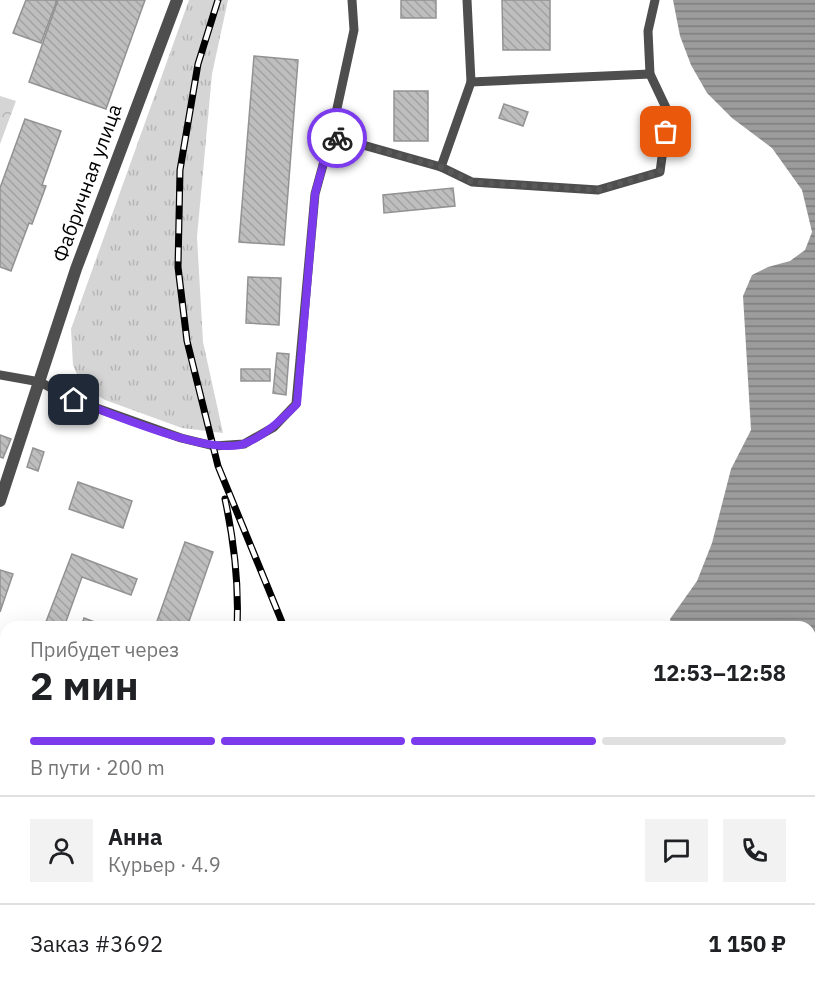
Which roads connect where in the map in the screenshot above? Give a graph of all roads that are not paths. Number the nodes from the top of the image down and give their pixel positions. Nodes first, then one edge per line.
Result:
1 (177, 0) edge
2 (352, 0) edge
3 (467, 0) edge
4 (655, 0) edge
5 (650, 74) junction
6 (471, 82) junction
7 (331, 136) junction
8 (441, 167) junction
9 (0, 375) edge
10 (40, 382) junction
11 (0, 501) edge

1 - 10 street, Фабричная улица
2 - 7 lane
3 - 6 lane
4 - 5 lane
5 - 6 lane
5 - 8 lane
6 - 8 lane
7 - 8 lane
7 - 10 lane
9 - 10 lane
10 - 11 street, Фабричная улица

